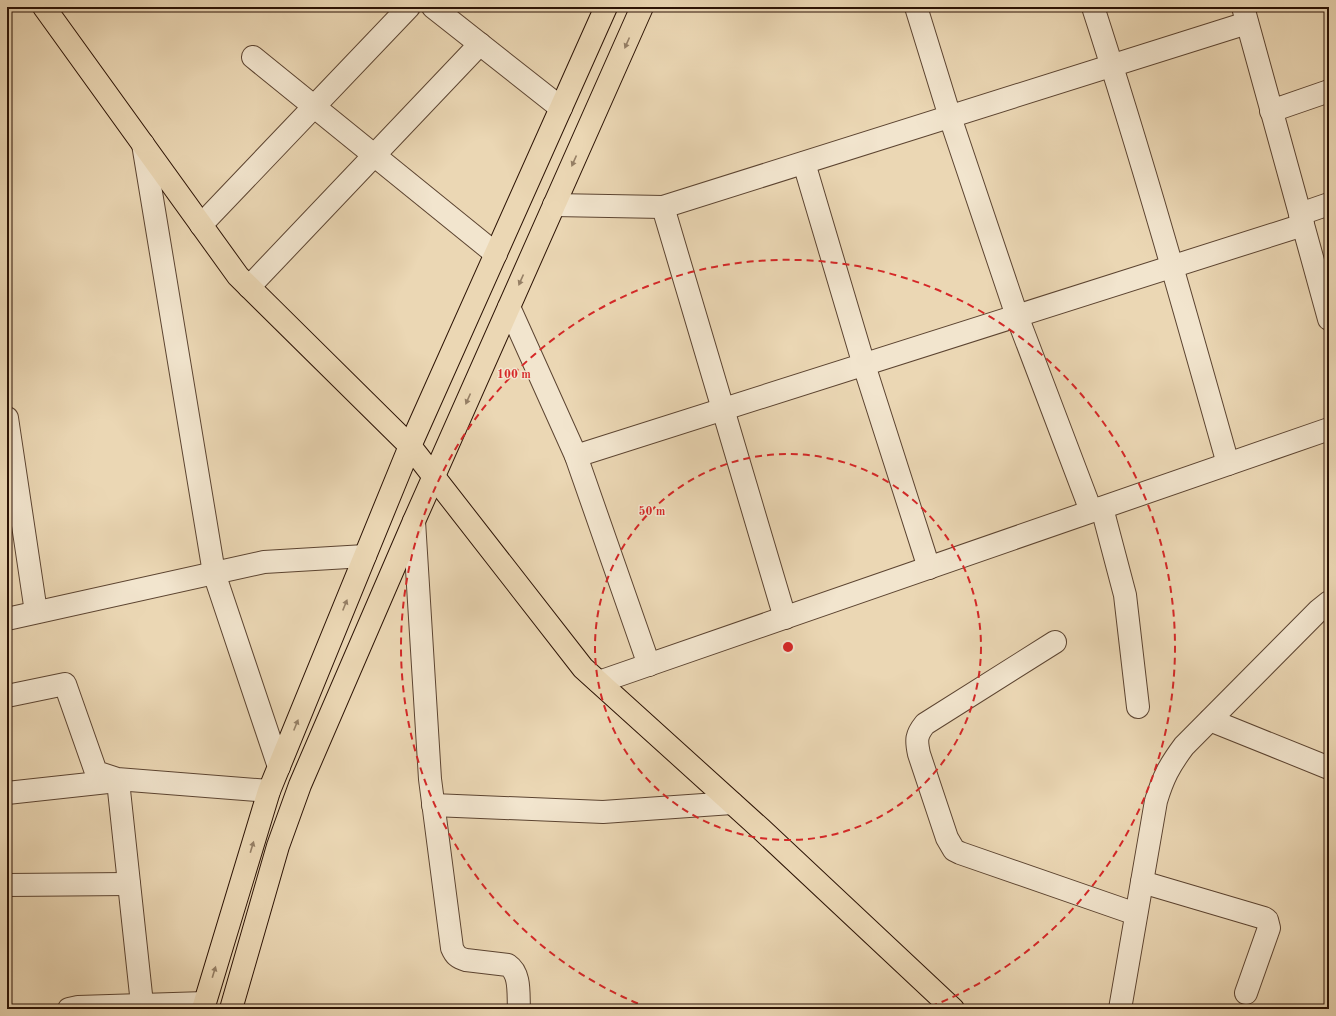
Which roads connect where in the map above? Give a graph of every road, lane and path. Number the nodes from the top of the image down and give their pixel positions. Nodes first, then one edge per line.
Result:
1 (44, 7) edge
2 (409, 7) edge
3 (433, 7) edge
4 (606, 7) edge
5 (642, 7) edge
6 (916, 7) edge
7 (1093, 7) edge
8 (1248, 12) edge
9 (480, 44) junction
10 (253, 57) dead end
11 (1112, 66) junction
12 (1329, 91) edge
13 (314, 106) junction
14 (561, 108) junction
15 (1271, 111) junction
16 (950, 117) junction
17 (143, 144) junction
18 (373, 155) junction
19 (804, 163) junction
20 (1329, 204) edge
21 (554, 205) junction
22 (663, 207) junction
23 (1302, 220) junction
24 (201, 225) junction
25 (496, 254) junction
26 (1172, 267) junction
27 (1325, 286) edge
28 (249, 287) junction
29 (508, 307) junction
30 (1017, 316) junction
31 (1329, 319) edge
32 (864, 365) junction
33 (724, 410) junction
34 (7, 418) edge
35 (1329, 429) edge
36 (410, 446) junction
37 (576, 456) junction
38 (1228, 464) junction
39 (434, 476) junction
40 (1096, 510) junction
41 (414, 521) junction
42 (365, 556) junction
43 (930, 568) junction
44 (214, 573) junction
45 (1329, 602) edge
46 (36, 612) junction
47 (785, 618) junction
48 (7, 619) edge
49 (1055, 642) dead end
50 (649, 665) junction
51 (599, 682) junction
52 (7, 696) edge
53 (1138, 707) dead end
54 (1210, 720) junction
55 (279, 767) junction
56 (1329, 768) edge
57 (122, 780) junction
58 (269, 791) junction
59 (7, 793) edge
60 (732, 803) junction
61 (433, 805) junction
62 (1142, 882) junction
63 (129, 884) junction
64 (7, 885) edge
65 (1136, 914) junction
66 (1246, 993) dead end
67 (142, 1004) junction
68 (204, 1006) edge
69 (69, 1009) edge
70 (232, 1009) edge
71 (519, 1009) edge
72 (953, 1009) edge
73 (1120, 1009) edge

1 - 17 main road
2 - 13 street
3 - 9 street
4 - 14 main road
5 -> 21 main road
6 - 16 street
7 - 11 street
8 - 11 street
8 - 15 street
9 - 14 street
9 - 18 street
10 - 13 street
11 - 16 street
11 - 26 street
12 - 15 street
13 - 18 street
13 - 24 street
14 - 25 main road
15 - 23 street
16 - 19 street
16 - 30 street
17 - 24 main road
17 - 44 street
18 - 25 street
18 - 28 street
19 - 22 street
19 - 32 street
20 - 23 street
21 - 22 street
21 -> 29 main road
22 - 33 street
23 - 26 street
23 - 27 street
24 - 28 main road
25 - 36 main road
26 - 30 street
26 - 38 street
27 - 31 street
28 - 36 main road
29 - 37 street
29 -> 39 main road
30 - 32 street
30 - 40 street
32 - 33 street
32 - 43 street
33 - 37 street
33 - 47 street
34 - 46 street
35 - 38 street
36 - 39 main road
36 - 42 main road
37 - 50 street
38 - 40 street
39 - 41 main road
39 - 51 main road
40 - 43 street
40 - 53 street
41 - 61 street
41 - 70 main road
42 - 44 street
55 -> 42 main road
43 - 47 street
44 - 46 street
44 - 55 street
45 - 54 street
46 - 48 street
47 - 50 street
49 - 65 street
50 - 51 street
51 - 60 main road
52 - 57 street
54 - 56 street
54 - 62 street
55 - 58 main road
57 - 58 street
57 - 59 street
57 - 63 street
68 -> 58 main road
60 - 61 street
60 - 72 main road
61 - 71 street
62 - 65 street
62 - 66 street
63 - 64 street
63 - 67 street
65 - 73 street
67 - 68 street
67 - 69 street

